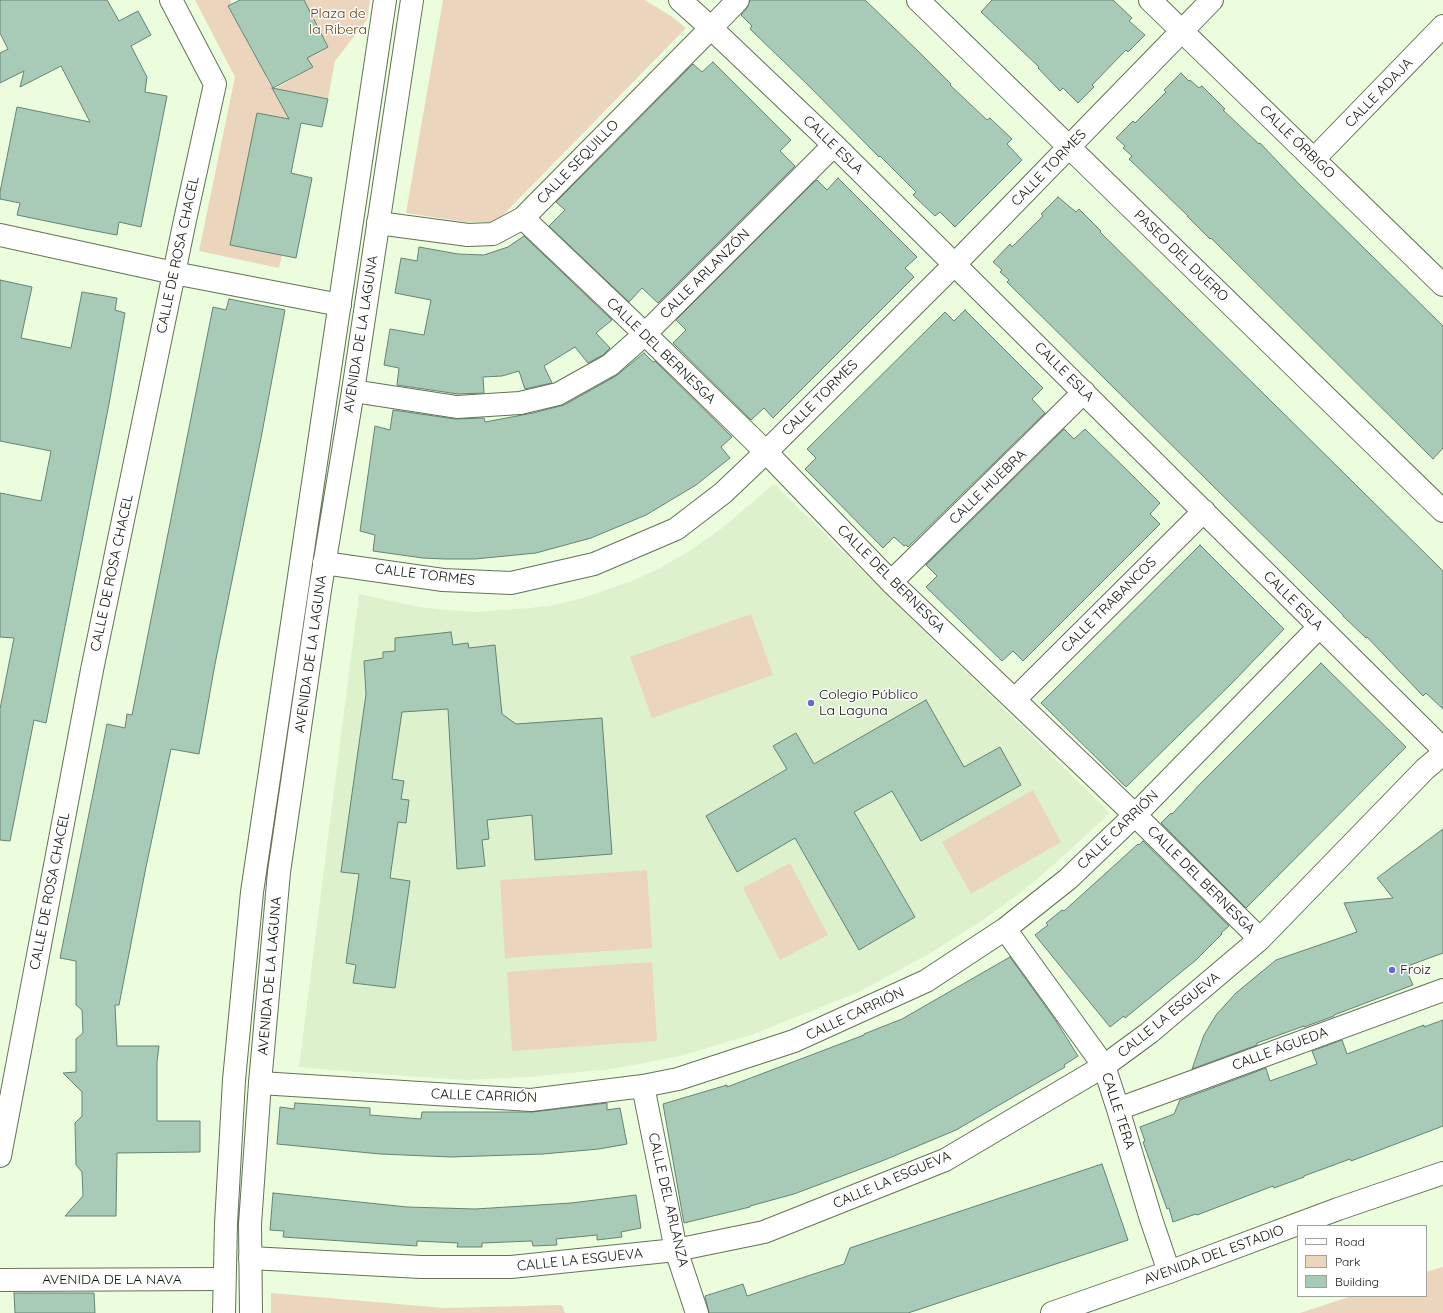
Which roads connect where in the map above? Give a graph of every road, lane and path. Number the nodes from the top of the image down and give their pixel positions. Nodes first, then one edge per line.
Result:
1 (171, 0) edge
2 (385, 0) edge
3 (412, 0) edge
4 (680, 0) edge
5 (738, 0) edge
6 (918, 0) edge
7 (1150, 0) edge
8 (1212, 0) edge
9 (1443, 26) edge
10 (711, 28) junction
11 (1182, 31) junction
12 (834, 145) junction
13 (1069, 147) junction
14 (1314, 159) junction
15 (523, 218) junction
16 (378, 223) junction
17 (0, 235) edge
18 (954, 264) junction
19 (174, 273) junction
20 (1440, 276) edge
21 (340, 305) junction
22 (645, 334) junction
23 (353, 391) junction
24 (1084, 392) junction
25 (766, 452) junction
26 (1204, 511) junction
27 (1443, 512) edge
28 (324, 563) junction
29 (891, 582) junction
30 (1319, 627) junction
31 (1015, 699) junction
32 (1443, 748) edge
33 (1443, 754) edge
34 (1135, 815) junction
35 (1005, 929) junction
36 (1260, 939) junction
37 (1443, 990) edge
38 (1104, 1066) junction
39 (260, 1083) junction
40 (643, 1086) junction
41 (1118, 1109) junction
42 (0, 1156) edge
43 (1443, 1173) edge
44 (676, 1250) junction
45 (250, 1258) junction
46 (1170, 1272) junction
47 (224, 1279) junction
48 (0, 1280) edge
49 (224, 1313) edge
50 (251, 1313) edge
51 (697, 1313) edge
52 (1052, 1313) edge

1 - 19 street, CALLE DE ROSA CHACEL
2 - 21 street, AVENIDA DE LA LAGUNA
3 - 16 street, AVENIDA DE LA LAGUNA
4 - 10 street, CALLE ESLA
5 - 10 street, CALLE SEQUILLO
6 - 13 street, PASEO DEL DUERO
7 - 11 street, CALLE ÓRBIGO
8 - 11 street, CALLE TORMES
9 - 14 street, CALLE ADAJA
10 - 12 street, CALLE ESLA
10 - 15 street, CALLE SEQUILLO
11 - 13 street, CALLE TORMES
11 - 14 street, CALLE ÓRBIGO
12 - 18 street, CALLE ESLA
12 - 22 street, CALLE ARLANZÓN
13 - 18 street, CALLE TORMES
13 - 27 street, PASEO DEL DUERO
14 - 20 street, CALLE ÓRBIGO
15 - 16 street, CALLE SEQUILLO
15 - 22 street, CALLE DEL BERNESGA
16 - 23 street, AVENIDA DE LA LAGUNA
17 - 19 street
18 - 24 street, CALLE ESLA
18 - 25 street, CALLE TORMES
19 - 21 street
19 - 42 street, CALLE DE ROSA CHACEL
21 - 47 street, AVENIDA DE LA LAGUNA
22 - 23 street, CALLE ARLANZÓN
22 - 25 street, CALLE DEL BERNESGA
23 - 28 street, AVENIDA DE LA LAGUNA
24 - 26 street, CALLE ESLA
24 - 29 street, CALLE HUEBRA
25 - 28 street, CALLE TORMES
25 - 29 street, CALLE DEL BERNESGA
26 - 30 street, CALLE ESLA
26 - 31 street, CALLE TRABANCOS
28 - 39 street, AVENIDA DE LA LAGUNA
29 - 31 street, CALLE DEL BERNESGA
30 - 32 street, CALLE ESLA
30 - 34 street, CALLE CARRIÓN
31 - 34 street, CALLE DEL BERNESGA
33 - 36 street, CALLE LA ESGUEVA
34 - 35 street, CALLE CARRIÓN
34 - 36 street, CALLE DEL BERNESGA
35 - 38 street, CALLE TERA
35 - 40 street, CALLE CARRIÓN
36 - 38 street, CALLE LA ESGUEVA
37 - 41 street, CALLE ÁGUEDA
38 - 41 street, CALLE TERA
38 - 44 street, CALLE LA ESGUEVA
39 - 40 street, CALLE CARRIÓN
39 - 45 street, AVENIDA DE LA LAGUNA
40 - 44 street, CALLE DEL ARLANZA
41 - 46 street, CALLE TERA
43 - 46 street, AVENIDA DEL ESTADIO
44 - 45 street, CALLE LA ESGUEVA
44 - 51 street, CALLE DEL ARLANZA
45 - 50 street, AVENIDA DE LA LAGUNA
46 - 52 street, AVENIDA DEL ESTADIO
47 - 48 street, AVENIDA DE LA NAVA
47 - 49 street, AVENIDA DE LA LAGUNA

